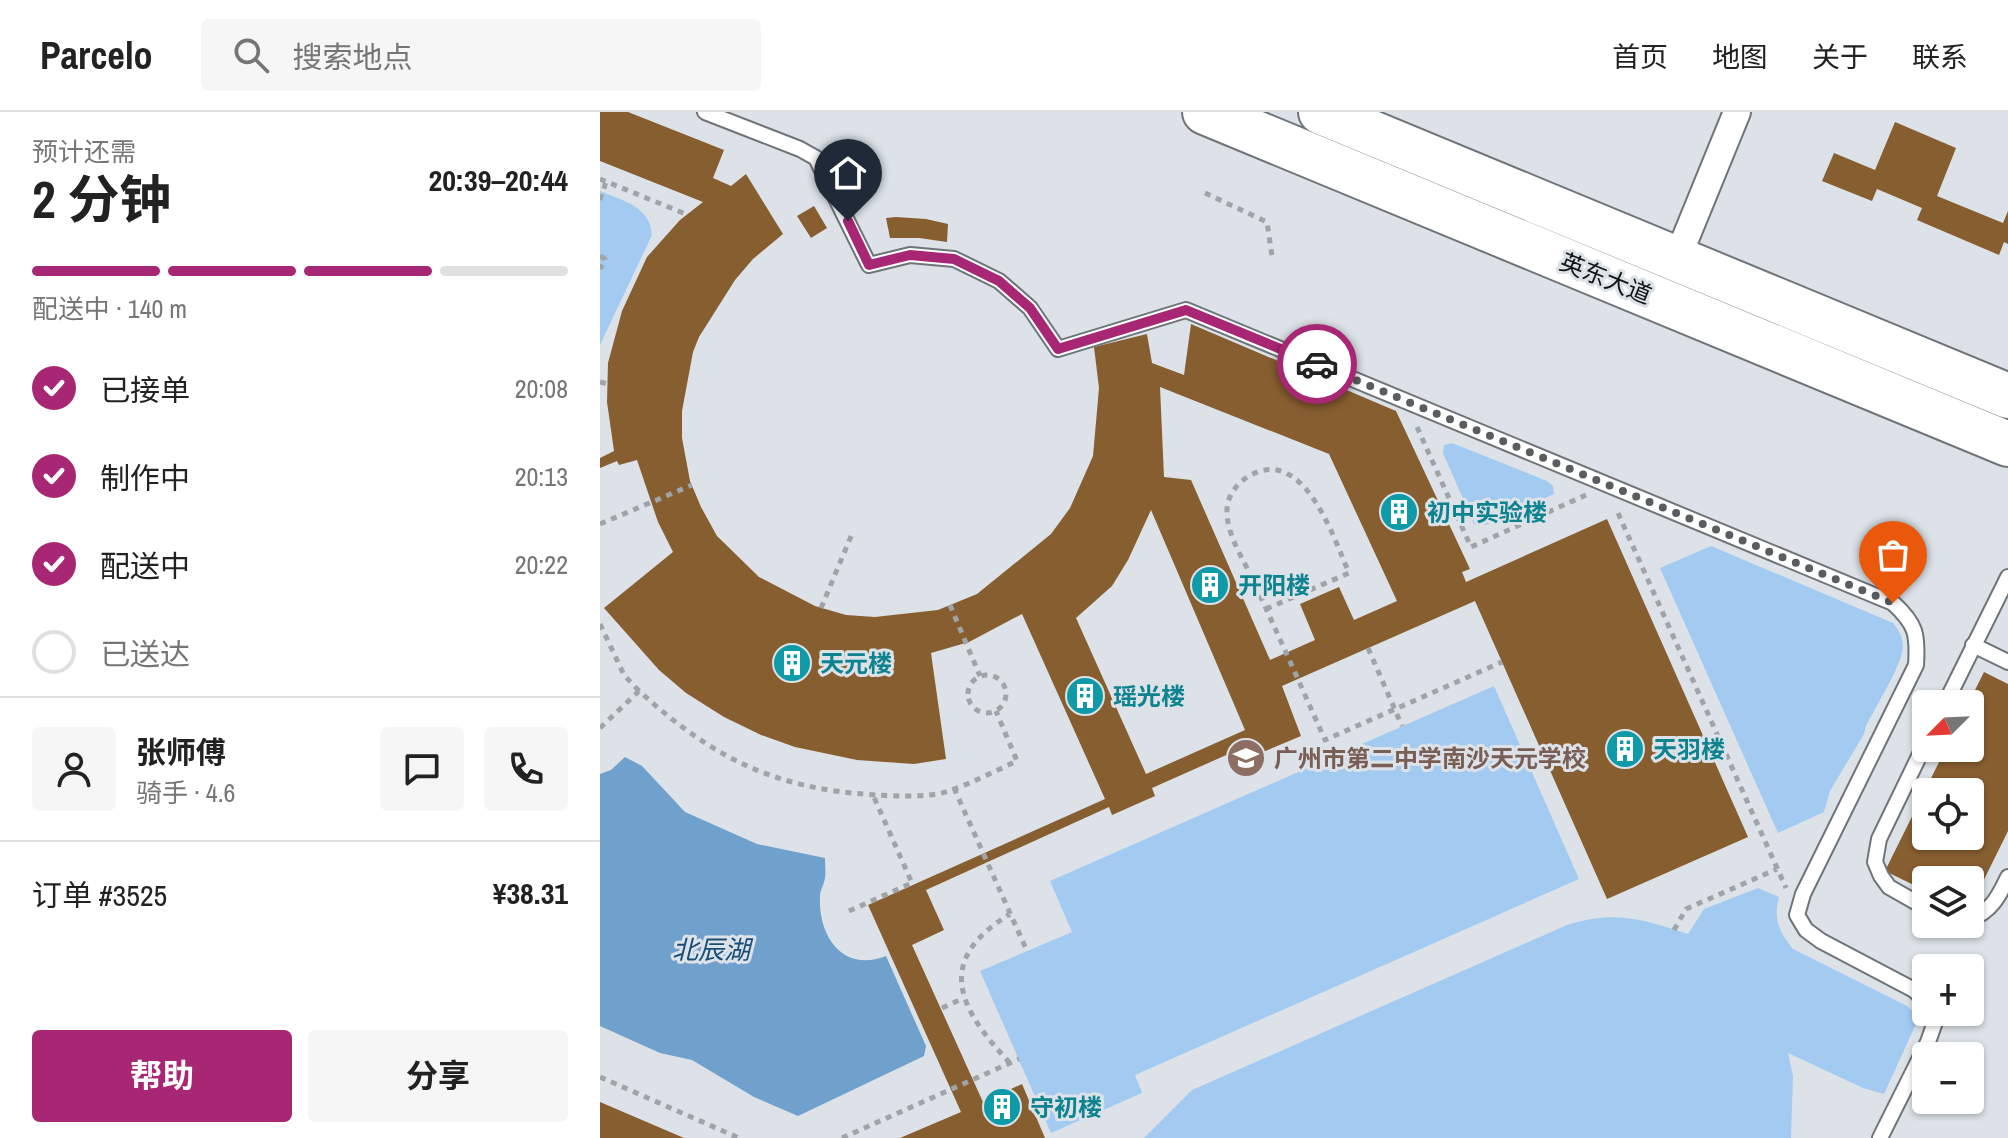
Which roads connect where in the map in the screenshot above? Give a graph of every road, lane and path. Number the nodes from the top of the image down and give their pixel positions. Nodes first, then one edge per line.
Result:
1 (705, 112) edge
2 (1205, 112) edge
3 (1321, 112) edge
4 (1737, 112) edge
5 (603, 180) edge
6 (1205, 193) dead end
7 (600, 200) edge
8 (688, 215) dead end
9 (600, 256) edge
10 (1272, 256) dead end
11 (1677, 259) junction
12 (600, 269) edge
13 (600, 382) edge
14 (608, 384) dead end
15 (2008, 396) edge
16 (1405, 400) junction
17 (2008, 444) edge
18 (692, 485) dead end
19 (1609, 485) junction
20 (1618, 513) dead end
21 (600, 524) edge
22 (852, 534) dead end
23 (2008, 577) edge
24 (950, 605) dead end
25 (821, 608) dead end
26 (1266, 609) junction
27 (600, 624) edge
28 (1973, 645) junction
29 (1368, 648) dead end
30 (1502, 662) dead end
31 (2008, 662) edge
32 (980, 676) junction
33 (1952, 690) edge
34 (639, 691) junction
35 (1395, 709) junction
36 (996, 711) junction
37 (1402, 726) dead end
38 (600, 728) edge
39 (1916, 762) edge
40 (954, 788) junction
41 (873, 795) junction
42 (1777, 869) junction
43 (2008, 877) edge
44 (1912, 900) edge
45 (849, 911) dead end
46 (1984, 912) edge
47 (1010, 914) junction
48 (1797, 915) junction
49 (1674, 930) dead end
50 (1027, 951) dead end
51 (1912, 989) edge
52 (964, 998) junction
53 (942, 1008) dead end
54 (1934, 1026) edge
55 (1019, 1059) dead end
56 (1010, 1063) junction
57 (600, 1077) edge
58 (739, 1138) edge
59 (842, 1138) edge
60 (1880, 1138) edge

1 - 16 lane
2 - 17 highway, 英东大道
3 - 11 highway, 英东大道
4 - 11 street
5 - 7 path
5 - 8 path
6 - 10 path
9 - 12 path
11 - 15 highway, 英东大道
13 - 14 path
16 - 19 lane
16 - 19 path
18 - 21 path
19 - 48 lane
20 - 42 path
22 - 25 path
23 - 28 lane
24 - 32 path
26 - 26 path
26 - 35 path
27 - 34 path
28 - 31 lane
28 - 33 lane
29 - 35 path
30 - 35 path
32 - 36 path
32 - 36 path
34 - 38 path
34 - 41 path
35 - 37 path
36 - 40 path
39 - 44 lane
40 - 41 path
40 - 47 path
41 - 45 path
42 - 48 path
42 - 49 path
43 - 46 lane
47 - 50 path
47 - 52 path
48 - 51 lane
52 - 53 path
52 - 56 path
54 - 60 lane
55 - 56 path
56 - 59 path
57 - 58 path

